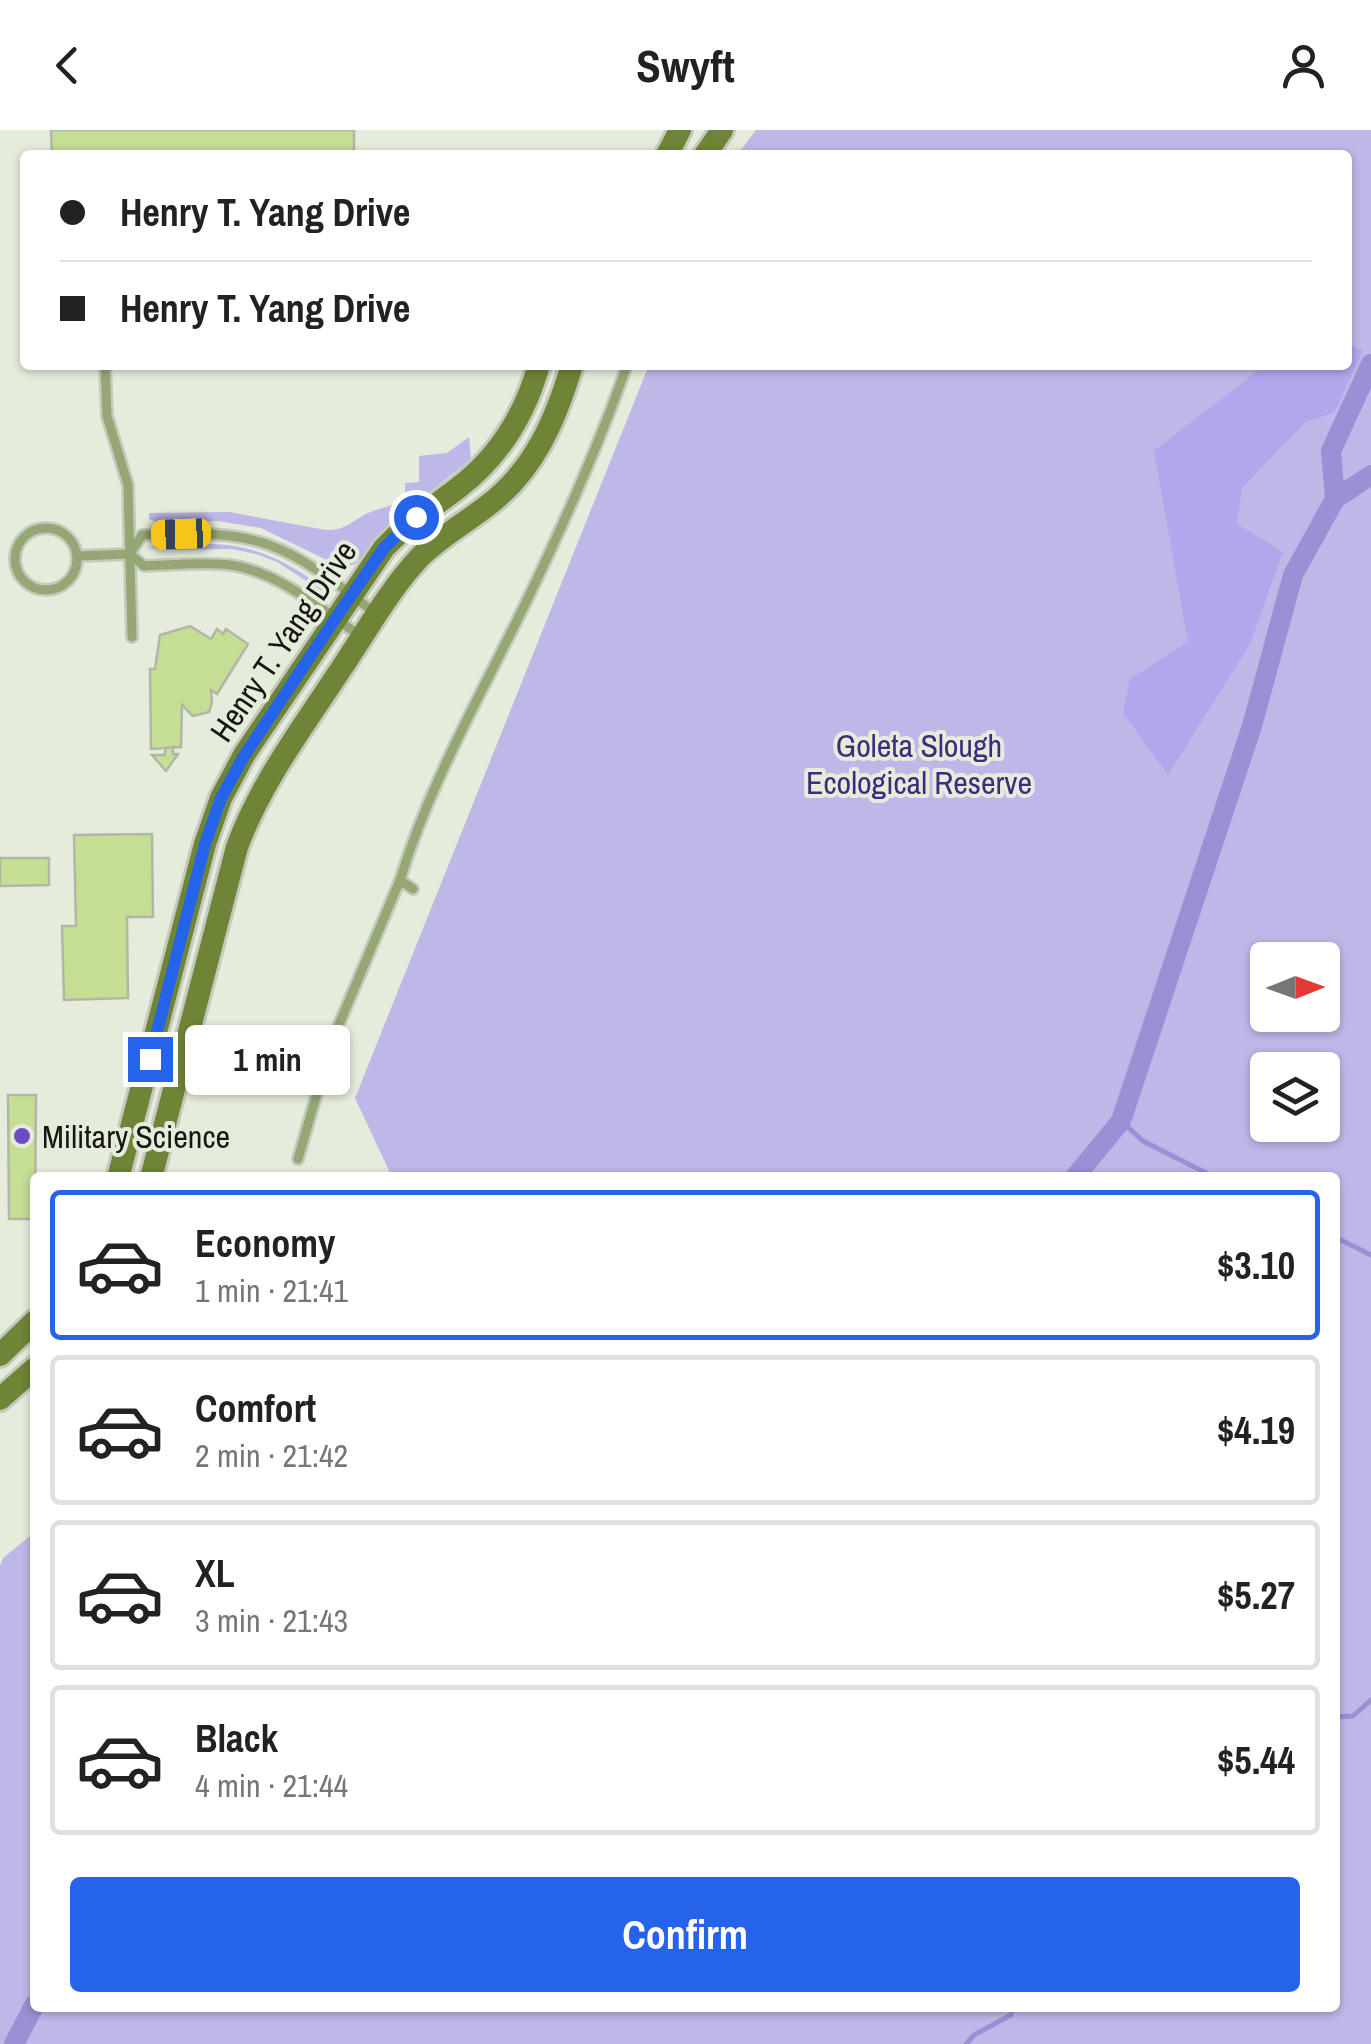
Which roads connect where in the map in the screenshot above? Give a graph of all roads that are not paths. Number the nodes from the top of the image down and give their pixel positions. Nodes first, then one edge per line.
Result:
1 (105, 370) edge
2 (537, 370) edge
3 (570, 370) edge
4 (625, 370) edge
5 (130, 554) junction
6 (76, 556) junction
7 (352, 595) junction
8 (377, 615) junction
9 (335, 619) junction
10 (132, 636) dead end
11 (362, 637) junction
12 (400, 880) junction
13 (413, 889) dead end
14 (298, 1158) dead end
15 (120, 1172) edge
16 (153, 1172) edge
17 (30, 1326) edge
18 (0, 1355) edge
19 (30, 1372) edge
20 (0, 1399) edge

1 - 5 lane
2 - 7 main road, Henry T. Yang Drive
3 - 8 main road, Henry T. Yang Drive
4 - 12 lane
5 - 6 lane
5 - 7 lane
5 - 9 lane
5 - 10 lane
6 - 6 lane
7 - 8 lane
7 - 9 main road, Henry T. Yang Drive
8 - 11 main road, Henry T. Yang Drive
9 - 11 lane
9 - 15 main road, Henry T. Yang Drive
11 - 16 main road, Henry T. Yang Drive
12 - 13 lane
12 - 14 lane
17 - 18 main road
19 - 20 main road

